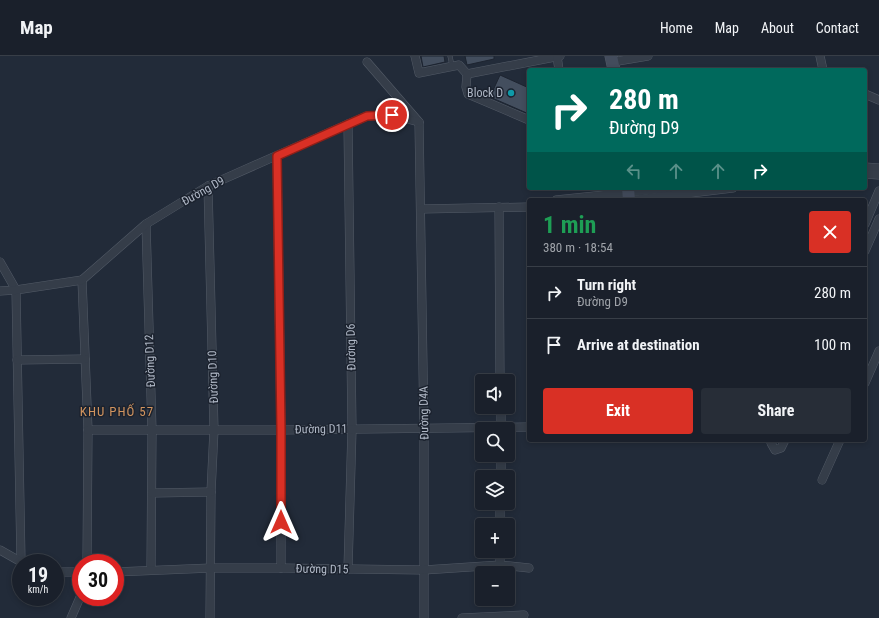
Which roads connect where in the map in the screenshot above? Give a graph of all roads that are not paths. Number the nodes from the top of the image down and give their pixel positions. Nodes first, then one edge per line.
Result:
1 (414, 56) edge
2 (450, 56) edge
3 (558, 56) edge
4 (648, 56) edge
5 (820, 56) edge
6 (367, 62) dead end
7 (612, 63) edge
8 (452, 66) junction
9 (560, 68) edge
10 (823, 68) edge
11 (467, 74) junction
12 (867, 95) edge
13 (879, 100) edge
14 (527, 119) edge
15 (419, 122) junction
16 (348, 124) junction
17 (277, 156) junction
18 (867, 167) edge
19 (879, 168) edge
20 (867, 174) edge
21 (879, 175) edge
22 (208, 186) junction
23 (659, 190) edge
24 (703, 190) edge
25 (879, 191) edge
26 (629, 195) edge
27 (585, 198) edge
28 (499, 207) junction
29 (527, 207) edge
30 (421, 208) junction
31 (867, 219) edge
32 (879, 219) edge
33 (146, 224) junction
34 (867, 246) edge
35 (0, 262) edge
36 (82, 280) junction
37 (16, 290) junction
38 (0, 291) edge
39 (879, 351) edge
40 (85, 359) junction
41 (17, 360) junction
42 (867, 373) edge
43 (500, 374) edge
44 (527, 427) edge
45 (475, 428) edge
46 (515, 428) edge
47 (352, 429) junction
48 (424, 429) junction
49 (88, 430) junction
50 (152, 430) junction
51 (214, 430) junction
52 (281, 430) junction
53 (771, 442) edge
54 (784, 442) edge
55 (839, 442) edge
56 (822, 480) dead end
57 (152, 492) junction
58 (212, 492) junction
59 (0, 550) edge
60 (22, 554) edge
61 (87, 554) edge
62 (12, 557) edge
63 (500, 558) edge
64 (500, 565) junction
65 (210, 568) junction
66 (281, 568) junction
67 (528, 568) dead end
68 (348, 569) junction
69 (151, 570) junction
70 (424, 570) junction
71 (124, 572) edge
72 (76, 606) edge
73 (524, 615) dead end
74 (71, 618) edge
75 (210, 618) edge
76 (424, 618) edge
77 (462, 618) edge

1 - 8 street
2 - 8 lane
3 - 9 street
3 - 11 street
4 - 7 street
5 - 10 street
6 - 15 street
8 - 11 street
11 - 14 street
12 - 13 street
15 - 16 street, Đường D9
15 - 30 street, Đường D4A
16 - 17 street, Đường D9
16 - 47 street, Đường D6
17 - 22 street, Đường D9
17 - 52 street
18 - 19 street
20 - 21 street
22 - 33 street, Đường D9
22 - 51 street, Đường D10
23 - 26 street
24 - 26 street
25 - 31 street
26 - 27 street
28 - 29 street
28 - 30 street
28 - 43 street
30 - 48 street, Đường D4A
32 - 34 street
33 - 36 street, Đường D9
33 - 50 street, Đường D12
35 - 37 street
36 - 37 street
36 - 40 street
37 - 38 street
37 - 41 street
39 - 42 street
40 - 41 street
40 - 49 street
41 - 60 street
44 - 46 street, Đường D11
45 - 48 street, Đường D11
47 - 48 street, Đường D11
47 - 52 street, Đường D11
47 - 68 street, Đường D6
48 - 70 street, Đường D4A
49 - 50 street, Đường D11
49 - 61 street
50 - 51 street, Đường D11
50 - 57 street, Đường D12
51 - 52 street, Đường D11
51 - 58 street, Đường D10
52 - 66 street
53 - 54 street
55 - 56 street
57 - 58 street
57 - 69 street, Đường D12
58 - 65 street, Đường D10
59 - 62 street
63 - 64 street
64 - 67 street, Đường D15
64 - 70 street, Đường D15
65 - 66 street, Đường D15
65 - 69 street, Đường D15
65 - 75 street, Đường D10
66 - 68 street, Đường D15
68 - 70 street, Đường D15
69 - 71 street, Đường D15
70 - 76 street, Đường D4A
72 - 74 street
73 - 77 street

